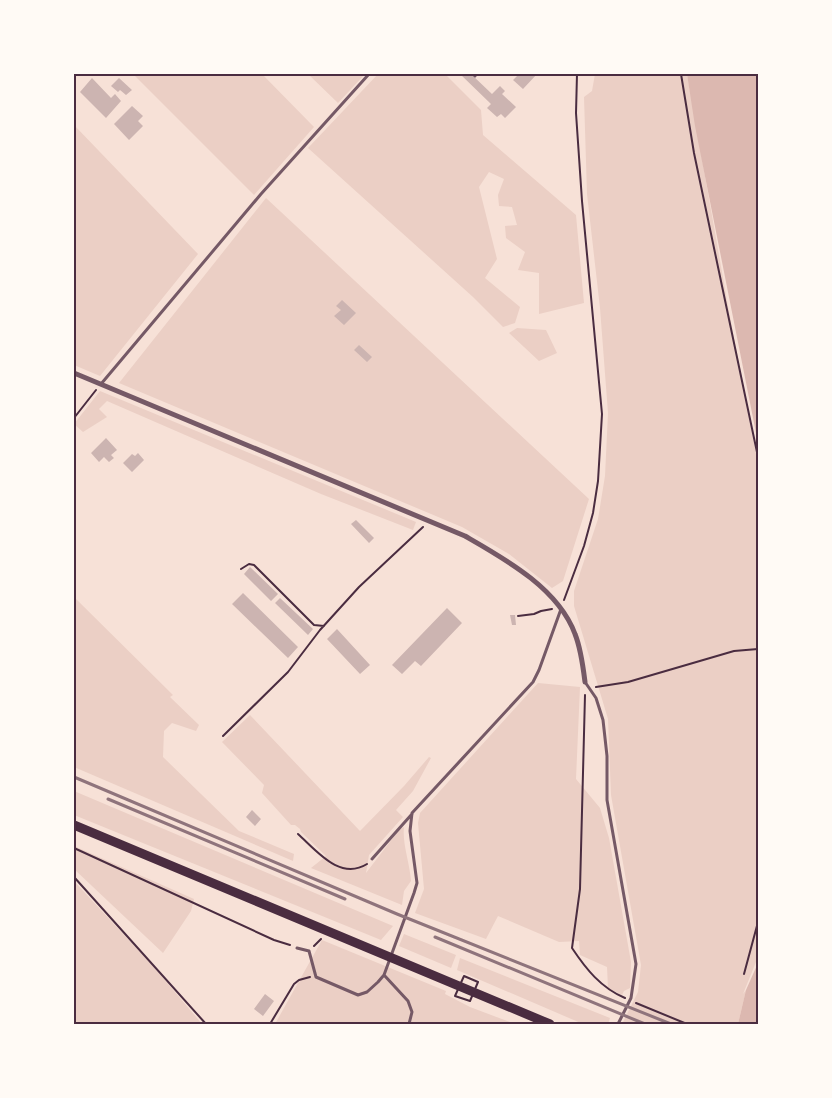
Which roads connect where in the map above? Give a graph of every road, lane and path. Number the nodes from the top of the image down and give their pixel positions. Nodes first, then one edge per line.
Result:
1 (369, 74) edge
2 (577, 74) edge
3 (680, 74) edge
4 (74, 373) edge
5 (101, 384) junction
6 (74, 418) edge
7 (758, 457) edge
8 (428, 521) junction
9 (241, 568) dead end
10 (561, 607) junction
11 (548, 609) dead end
12 (518, 616) dead end
13 (324, 626) junction
14 (758, 650) edge
15 (585, 682) junction
16 (589, 688) junction
17 (223, 736) dead end
18 (412, 813) junction
19 (74, 825) edge
20 (298, 834) dead end
21 (74, 848) edge
22 (372, 858) joint
23 (74, 877) edge
24 (758, 922) edge
25 (297, 948) joint
26 (744, 974) dead end
27 (384, 975) junction
28 (464, 976) dead end
29 (316, 977) junction
30 (478, 982) dead end
31 (626, 999) dead end
32 (635, 1002) dead end
33 (206, 1024) edge
34 (270, 1024) edge
35 (409, 1024) edge
36 (550, 1024) edge
37 (618, 1024) edge
38 (687, 1024) edge

1 - 5 lane
2 - 10 path
3 - 7 path
4 - 5 street
5 - 6 path
5 - 8 street
8 - 10 street
8 - 13 path
9 - 13 path
10 - 15 street
10 - 18 lane
11 - 12 path
13 - 17 path
14 - 16 path
15 - 16 lane
15 - 31 path
16 - 37 lane
18 - 22 lane
18 - 27 lane
19 - 36 main road
20 - 22 path
21 - 25 path
23 - 33 path
24 - 26 path
25 - 29 lane
27 - 29 lane
27 - 35 lane
28 - 30 path
29 - 34 path
32 - 38 path

